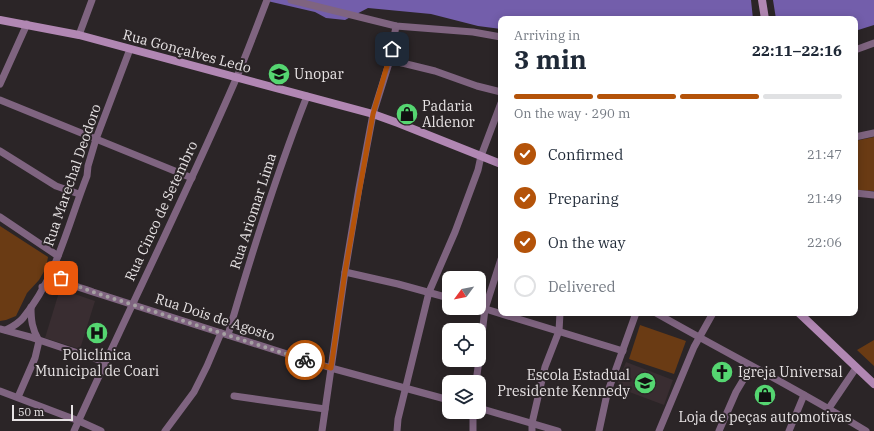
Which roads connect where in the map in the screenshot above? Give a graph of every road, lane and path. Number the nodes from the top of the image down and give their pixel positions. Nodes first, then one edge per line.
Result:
1 (92, 0) edge
2 (268, 0) edge
3 (290, 0) edge
4 (762, 0) edge
5 (765, 16) edge
6 (0, 20) edge
7 (27, 24) junction
8 (396, 26) junction
9 (79, 35) junction
10 (498, 36) edge
11 (874, 43) edge
12 (130, 49) junction
13 (858, 49) edge
14 (390, 60) junction
15 (236, 78) junction
16 (0, 84) edge
17 (498, 91) edge
18 (307, 96) junction
19 (0, 100) edge
20 (498, 111) edge
21 (373, 114) junction
22 (874, 133) edge
23 (858, 136) edge
24 (96, 139) junction
25 (0, 152) edge
26 (481, 156) junction
27 (498, 163) edge
28 (192, 178) junction
29 (858, 193) edge
30 (79, 194) junction
31 (874, 195) edge
32 (0, 217) edge
33 (58, 256) junction
34 (53, 267) junction
35 (498, 267) edge
36 (345, 272) junction
37 (67, 282) junction
38 (42, 287) junction
39 (429, 292) junction
40 (442, 296) edge
41 (486, 298) edge
42 (132, 304) junction
43 (31, 306) junction
44 (486, 309) edge
45 (498, 313) edge
46 (509, 316) edge
47 (560, 316) edge
48 (635, 316) edge
49 (661, 316) edge
50 (711, 316) edge
51 (802, 316) edge
52 (3, 330) edge
53 (559, 331) junction
54 (224, 334) junction
55 (699, 338) junction
56 (39, 341) junction
57 (623, 351) junction
58 (105, 362) junction
59 (751, 367) junction
60 (331, 368) junction
61 (856, 368) junction
62 (874, 384) edge
63 (406, 389) junction
64 (0, 391) edge
65 (804, 395) junction
66 (234, 396) dead end
67 (18, 397) junction
68 (442, 398) edge
69 (829, 408) junction
70 (325, 409) junction
71 (486, 410) edge
72 (473, 419) edge
73 (79, 420) junction
74 (532, 423) junction
75 (74, 431) edge
76 (100, 431) edge
77 (165, 431) edge
78 (322, 431) edge
79 (397, 431) edge
80 (473, 431) edge
81 (532, 431) edge
82 (558, 431) edge
83 (599, 431) edge
84 (659, 431) edge
85 (719, 431) edge
86 (788, 431) edge
87 (866, 431) edge

1 - 9 street
2 - 15 street, Rua Cinco de Setembro
3 - 8 street
4 - 5 main road
6 - 7 main road, Rua Gonçalves Ledo
7 - 9 main road, Rua Gonçalves Ledo
7 - 16 street
8 - 10 street
8 - 14 street
9 - 12 main road, Rua Gonçalves Ledo
11 - 13 street
12 - 15 main road, Rua Gonçalves Ledo
12 - 24 street, Rua Marechal Deodoro
14 - 17 street
14 - 21 street
15 - 18 main road, Rua Gonçalves Ledo
15 - 28 street, Rua Cinco de Setembro
18 - 21 main road, Rua Gonçalves Ledo
18 - 54 street, Rua Ariomar Lima
19 - 24 street
20 - 26 street
21 - 26 main road, Rua Gonçalves Ledo
21 - 36 street
22 - 23 street
24 - 28 street
24 - 30 street, Rua Marechal Deodoro
25 - 30 street
26 - 27 main road, Rua Gonçalves Ledo
26 - 39 street
28 - 42 street, Rua Cinco de Setembro
29 - 31 street
30 - 33 street, Rua Marechal Deodoro
32 - 33 street
33 - 34 street, Rua Marechal Deodoro
34 - 37 street, Rua Dois de Agosto
34 - 38 street, Rua Marechal Deodoro
35 - 41 street
36 - 39 street
36 - 60 street
37 - 38 street
37 - 42 street, Rua Dois de Agosto
38 - 43 street, Rua Marechal Deodoro
39 - 40 street
39 - 63 street
42 - 54 street, Rua Dois de Agosto
42 - 58 street, Rua Cinco de Setembro
43 - 52 street, Rua Marechal Deodoro
43 - 56 street
44 - 45 street
46 - 53 street
47 - 53 street
48 - 57 street
49 - 55 street
50 - 55 street
51 - 61 main road
52 - 56 street
53 - 57 street
53 - 74 street
54 - 60 street, Rua Dois de Agosto
54 - 77 street, Rua Ariomar Lima
55 - 59 street
55 - 84 street
56 - 58 street
56 - 67 street
57 - 83 street
58 - 73 street, Rua Cinco de Setembro
59 - 65 street
59 - 85 street
60 - 63 street, Rua Dois de Agosto
60 - 70 street
61 - 62 main road
61 - 69 street
63 - 68 street, Rua Dois de Agosto
63 - 79 street
64 - 67 street
65 - 69 street
65 - 86 street
66 - 70 street
67 - 73 street
69 - 87 street
70 - 78 street
71 - 74 street
72 - 80 street
73 - 75 street, Rua Cinco de Setembro
73 - 76 street
74 - 81 street
74 - 82 street

